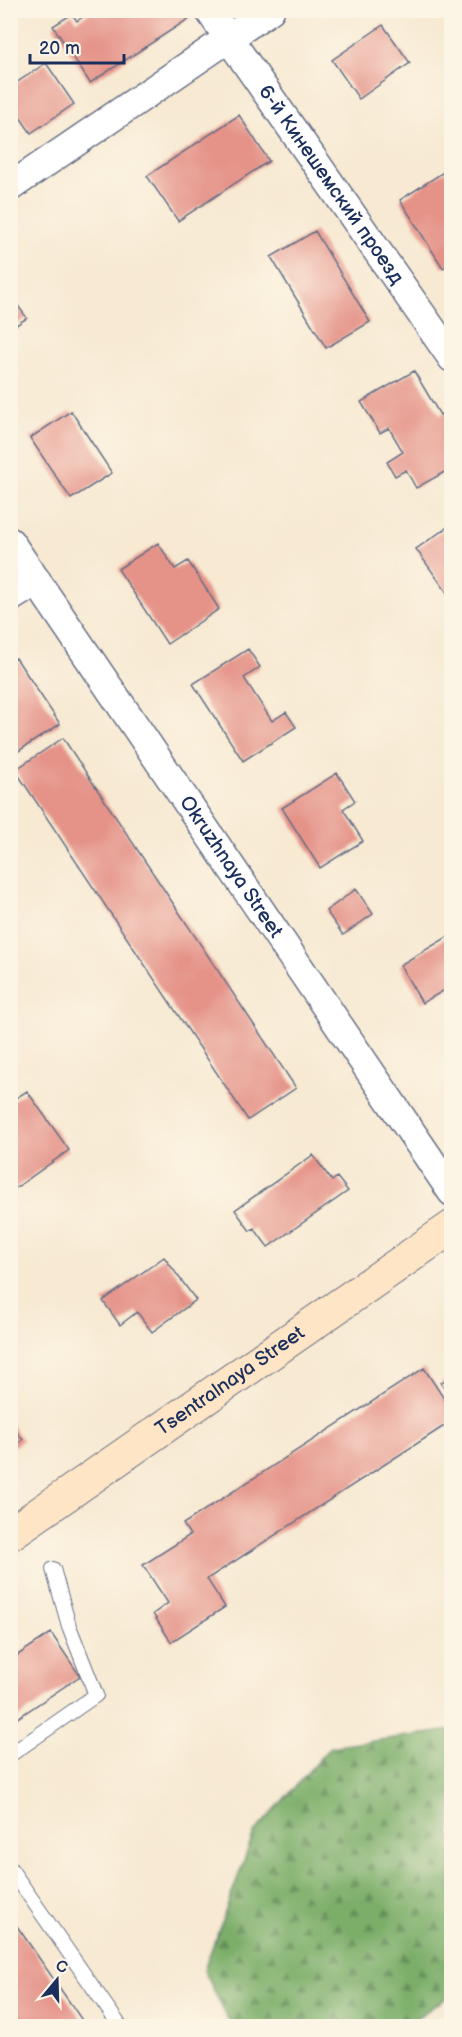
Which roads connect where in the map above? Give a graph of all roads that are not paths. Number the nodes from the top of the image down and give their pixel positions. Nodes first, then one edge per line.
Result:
1 (209, 10) edge
2 (270, 10) edge
3 (228, 39) junction
4 (10, 187) edge
5 (452, 358) edge
6 (10, 542) edge
7 (37, 581) junction
8 (10, 598) edge
9 (452, 1192) edge
10 (452, 1227) edge
11 (10, 1534) edge
12 (53, 1569) dead end
13 (10, 1755) edge
14 (10, 1868) edge
15 (120, 2026) edge

1 - 3 street, 6-й Кинешемский проезд
2 - 3 street
3 - 4 street
3 - 5 street, 6-й Кинешемский проезд
6 - 7 street, Okruzhnaya Street
7 - 8 street
7 - 9 street, Okruzhnaya Street
10 - 11 street, Tsentralnaya Street
12 - 13 lane
14 - 15 lane

